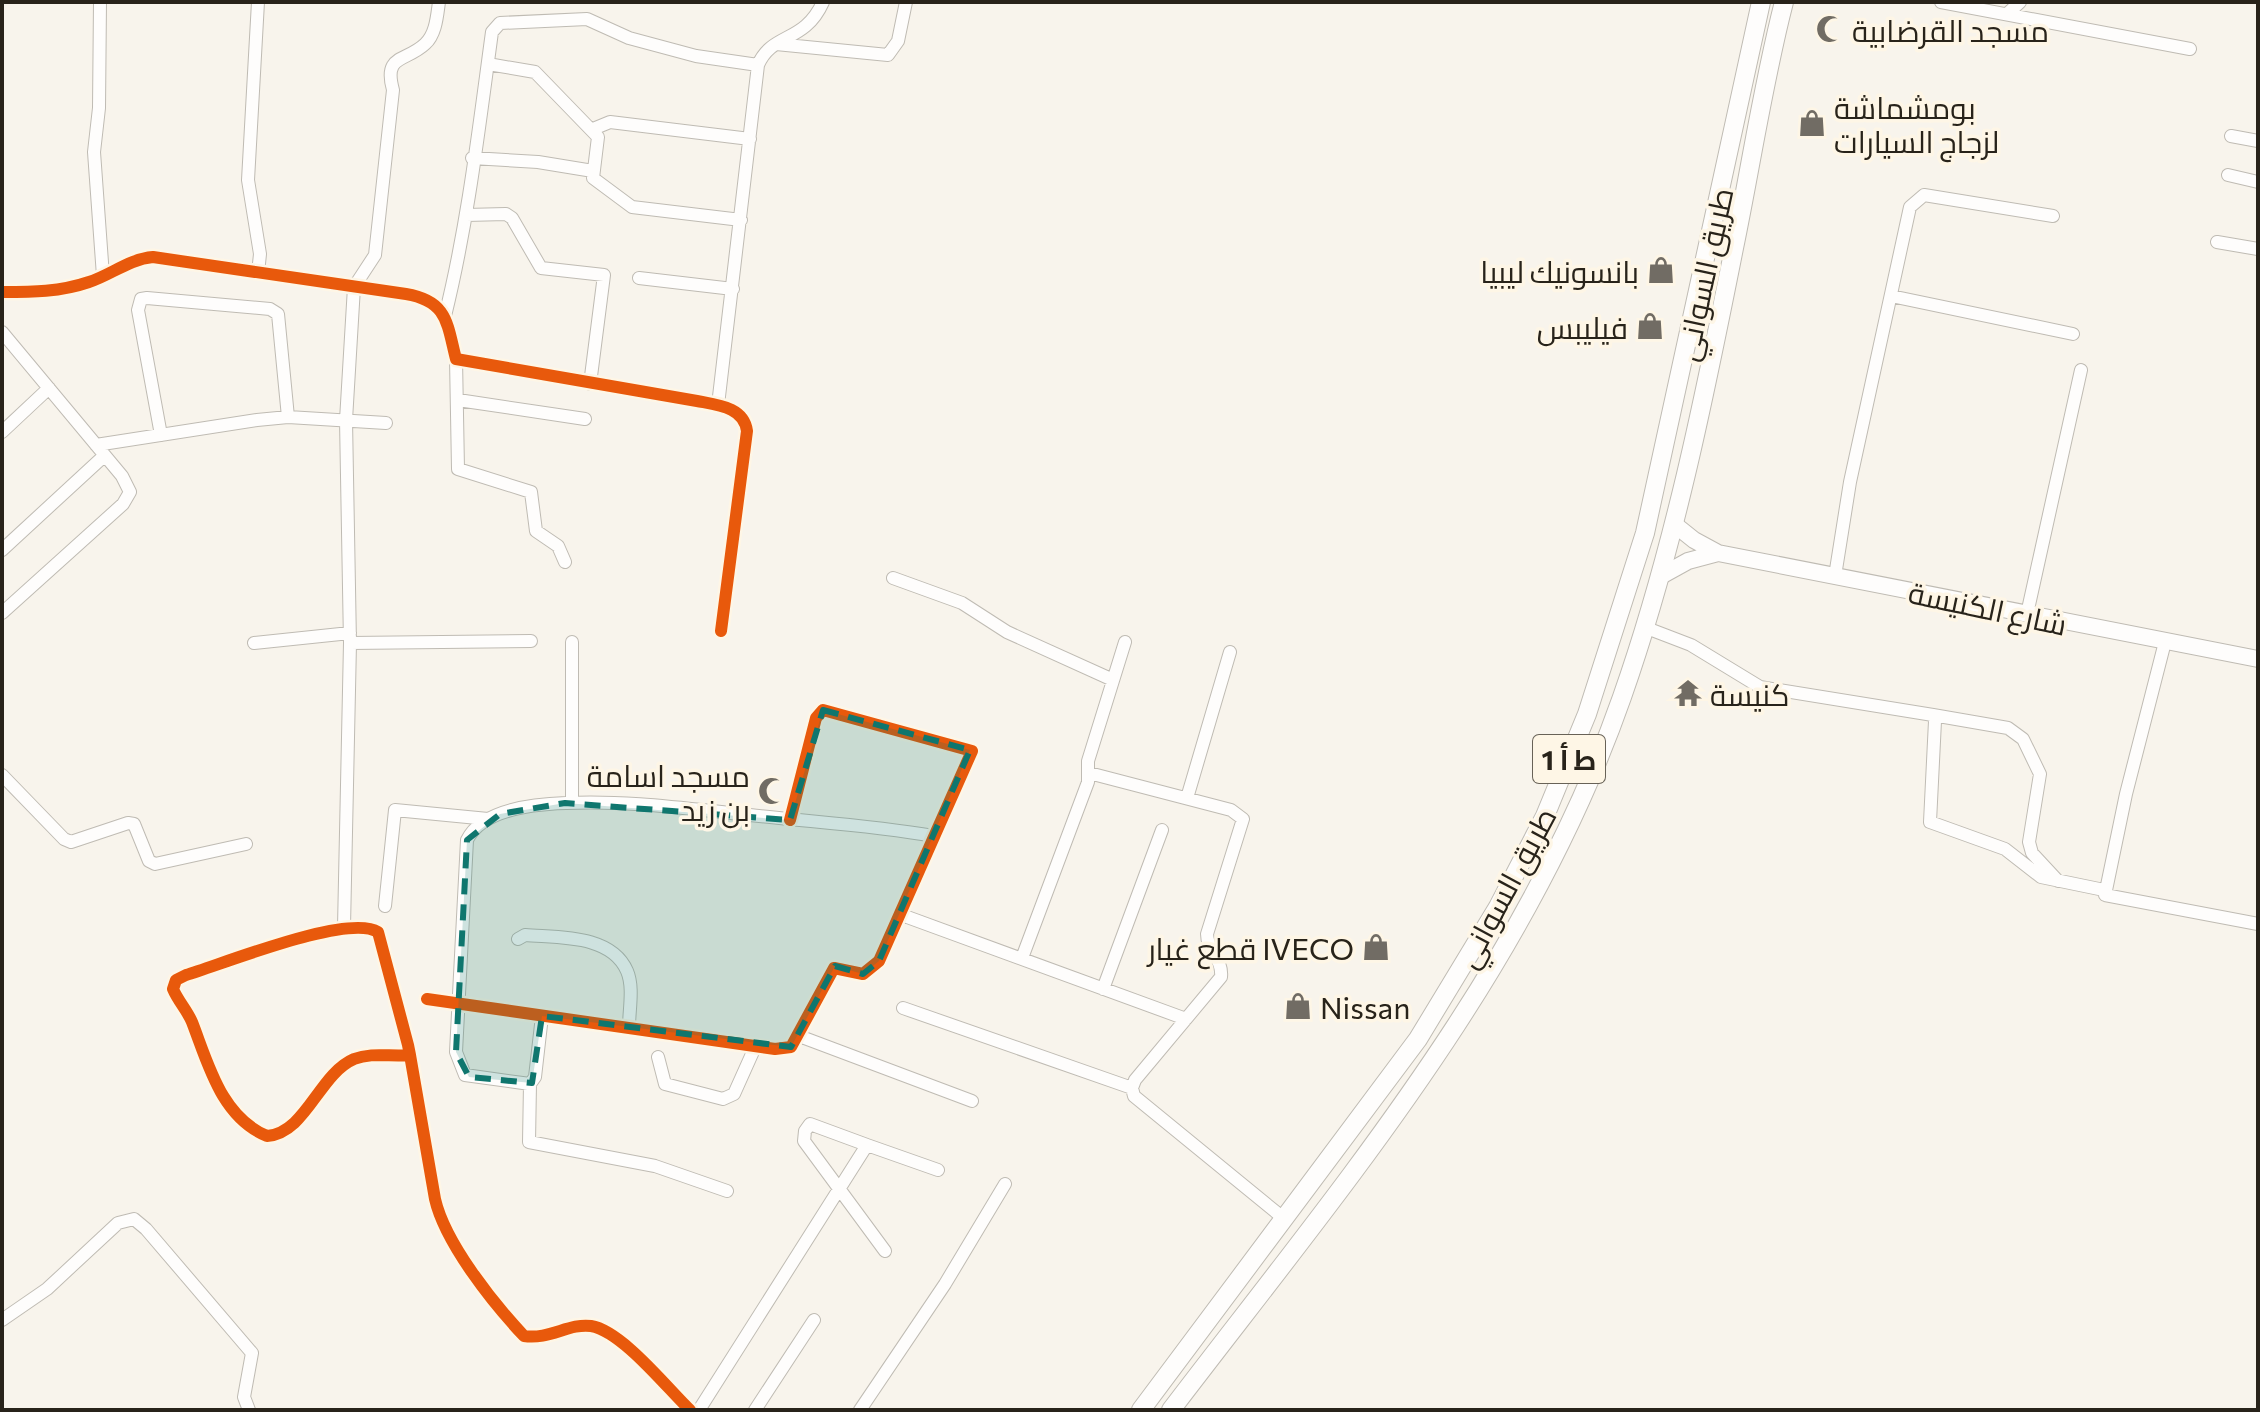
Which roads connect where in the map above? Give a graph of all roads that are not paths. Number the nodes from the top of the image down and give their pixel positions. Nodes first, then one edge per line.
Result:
1 (100, 2) edge
2 (258, 2) edge
3 (439, 2) edge
4 (823, 2) edge
5 (906, 2) edge
6 (1761, 2) edge
7 (1784, 2) edge
8 (1941, 2) edge
9 (2020, 2) edge
10 (2007, 14) junction
11 (776, 44) junction
12 (2190, 49) dead end
13 (488, 64) junction
14 (758, 65) junction
15 (593, 129) junction
16 (2231, 136) dead end
17 (750, 139) junction
18 (2258, 141) edge
19 (472, 158) junction
20 (593, 171) junction
21 (2228, 175) dead end
22 (2258, 182) edge
23 (466, 215) junction
24 (2053, 216) dead end
25 (741, 220) junction
26 (2217, 242) dead end
27 (2258, 249) edge
28 (258, 273) junction
29 (103, 276) junction
30 (639, 278) dead end
31 (354, 287) junction
32 (733, 289) junction
33 (2, 292) edge
34 (1891, 296) junction
35 (445, 316) junction
36 (2, 332) edge
37 (2073, 334) dead end
38 (456, 359) junction
39 (2081, 370) dead end
40 (590, 384) junction
41 (49, 388) junction
42 (458, 400) junction
43 (718, 405) junction
44 (288, 417) junction
45 (585, 419) dead end
46 (346, 420) junction
47 (386, 423) dead end
48 (2, 432) edge
49 (161, 435) junction
50 (100, 450) junction
51 (1674, 524) junction
52 (2, 550) edge
53 (1718, 553) junction
54 (565, 562) dead end
55 (1835, 576) junction
56 (1659, 577) junction
57 (893, 578) dead end
58 (2, 613) edge
59 (2027, 614) junction
60 (1644, 627) junction
61 (721, 631) dead end
62 (350, 638) junction
63 (531, 641) dead end
64 (572, 642) dead end
65 (1125, 642) dead end
66 (2165, 642) junction
67 (254, 643) dead end
68 (1230, 652) dead end
69 (2258, 659) edge
70 (1113, 680) junction
71 (1933, 715) junction
72 (1089, 773) junction
73 (2, 775) edge
74 (1187, 798) junction
75 (572, 803) junction
76 (488, 819) junction
77 (790, 820) junction
78 (1162, 830) dead end
79 (933, 836) junction
80 (246, 844) dead end
81 (2059, 882) junction
82 (2104, 890) junction
83 (385, 906) dead end
84 (899, 914) junction
85 (2258, 924) edge
86 (344, 927) junction
87 (518, 939) dead end
88 (1022, 958) junction
89 (1103, 989) junction
90 (427, 999) dead end
91 (457, 1003) junction
92 (903, 1008) dead end
93 (542, 1016) junction
94 (1186, 1019) junction
95 (629, 1027) junction
96 (799, 1036) junction
97 (756, 1045) junction
98 (410, 1055) junction
99 (658, 1057) dead end
100 (530, 1084) junction
101 (1132, 1088) junction
102 (972, 1101) dead end
103 (867, 1145) junction
104 (938, 1170) dead end
105 (1005, 1184) dead end
106 (840, 1188) junction
107 (727, 1191) dead end
108 (1282, 1217) junction
109 (885, 1251) dead end
110 (2, 1320) edge
111 (814, 1320) dead end
112 (249, 1410) edge
113 (690, 1410) edge
114 (699, 1410) edge
115 (755, 1410) edge
116 (860, 1410) edge
117 (1141, 1410) edge
118 (1171, 1410) edge

1 - 29 street
2 - 28 street
3 - 31 street
4 - 11 street
5 - 11 street
6 - 108 highway, طريق السواني / ط أ 1
7 - 51 highway, طريق السواني / ط أ 1
8 - 10 street
9 - 10 street
10 - 12 street
11 - 14 street
13 - 14 street
13 - 15 street
13 - 19 street
14 - 17 street
15 - 17 street
15 - 20 street
16 - 18 street
17 - 25 street
19 - 20 street
19 - 23 street
20 - 25 street
21 - 22 street
23 - 35 street
23 - 40 street
24 - 34 street
25 - 32 street
26 - 27 street
28 - 29 street
28 - 31 street
29 - 33 street
30 - 32 street
31 - 35 street
31 - 46 street
32 - 43 street
34 - 37 street
34 - 55 street
35 - 38 street
36 - 41 street
38 - 40 street
38 - 42 street
39 - 59 street
40 - 43 street
41 - 48 street
41 - 50 street
42 - 45 street
42 - 54 street
43 - 61 street
44 - 46 street
44 - 49 street
44 - 49 street
46 - 47 street
46 - 62 street
49 - 50 street
50 - 52 street
50 - 58 street
51 - 53 main road, شارع الكنيسة
51 - 56 highway, طريق السواني / ط أ 1
53 - 55 main road, شارع الكنيسة
53 - 56 main road, شارع الكنيسة
55 - 59 main road, شارع الكنيسة
56 - 60 highway, طريق السواني / ط أ 1
57 - 70 street
59 - 66 main road, شارع الكنيسة
60 - 71 street
60 - 118 highway, طريق السواني / ط أ 1
62 - 63 street
62 - 67 street
62 - 86 street
64 - 75 street
65 - 70 street
66 - 69 main road, شارع الكنيسة
66 - 82 street
68 - 74 street
70 - 72 street
71 - 81 street
71 - 81 street
72 - 74 street
72 - 88 street
73 - 80 street
74 - 94 street
75 - 76 street
75 - 77 street
76 - 83 street
76 - 91 street
77 - 79 street
77 - 79 street
78 - 89 street
79 - 84 street
81 - 82 street
82 - 85 street
84 - 88 street
84 - 96 street
86 - 98 street
86 - 98 street
87 - 95 street
88 - 89 street
89 - 94 street
90 - 91 street
91 - 93 street
91 - 100 street
92 - 101 street
93 - 95 street
93 - 100 street
94 - 101 street
95 - 97 street
96 - 97 street
96 - 102 street
97 - 99 street
98 - 113 street
100 - 107 street
101 - 108 street
103 - 104 street
103 - 106 street
103 - 106 street
105 - 116 street
106 - 109 street
106 - 114 street
108 - 117 highway, طريق السواني / ط أ 1
110 - 112 street
111 - 115 street

